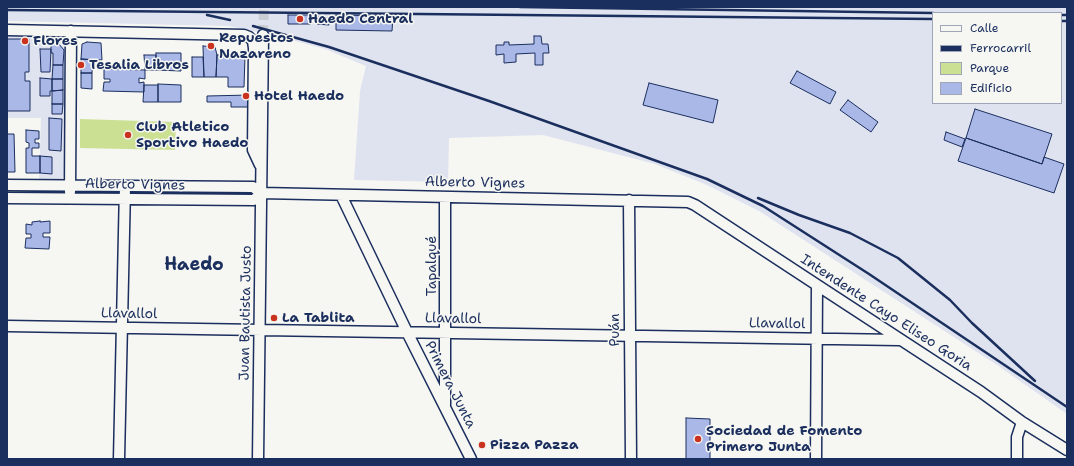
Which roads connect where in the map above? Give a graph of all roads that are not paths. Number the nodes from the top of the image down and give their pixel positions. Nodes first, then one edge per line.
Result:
1 (7, 30) edge
2 (71, 31) junction
3 (263, 35) tunnel mouth
4 (261, 168) junction
5 (7, 185) edge
6 (70, 186) junction
7 (124, 187) junction
8 (261, 193) junction
9 (341, 195) junction
10 (446, 197) junction
11 (7, 198) edge
12 (70, 198) junction
13 (124, 199) junction
14 (629, 200) junction
15 (688, 202) joint
16 (817, 285) junction
17 (7, 326) edge
18 (121, 328) junction
19 (260, 331) junction
20 (407, 332) junction
21 (446, 333) junction
22 (629, 336) junction
23 (816, 338) junction
24 (899, 340) junction
25 (445, 407) junction
26 (1022, 422) junction
27 (1067, 450) edge
28 (119, 459) edge
29 (258, 459) edge
30 (471, 459) edge
31 (631, 459) edge
32 (816, 459) edge
33 (1017, 459) edge

1 - 2 street
2 - 4 street, Juan Bautista Justo
2 - 6 street
3 - 4 street, Juan Bautista Justo
4 - 8 street, Juan Bautista Justo
5 - 6 street, Alberto Vignes
6 - 7 street, Alberto Vignes
6 - 12 street
7 - 8 street, Alberto Vignes
7 - 13 street
8 - 9 street, Alberto Vignes
8 - 13 street, Alberto Vignes
8 - 19 street, Juan Bautista Justo
9 - 10 street, Alberto Vignes
9 - 20 street, Primera Junta
10 - 14 street, Alberto Vignes
10 - 21 street, Tapalqué
11 - 12 street, Alberto Vignes
12 - 13 street, Alberto Vignes
13 - 18 street
14 - 15 street, Alberto Vignes
14 - 22 street, Puán
15 - 16 street, Intendente Cayo Eliseo Goria
16 - 23 street
16 - 24 street, Intendente Cayo Eliseo Goria
17 - 18 street, Llavallol
18 - 19 street, Llavallol
18 - 28 street
19 - 20 street, Llavallol
19 - 29 street, Juan Bautista Justo
20 - 21 street, Llavallol
20 - 25 street, Primera Junta
21 - 22 street, Llavallol
21 - 25 street, Tapalqué
22 - 23 street, Llavallol
22 - 31 street, Puán
23 - 24 street, Llavallol
23 - 32 street
24 - 26 street, Intendente Cayo Eliseo Goria
25 - 30 street, Primera Junta
26 - 27 street, Intendente Cayo Eliseo Goria
26 - 33 street

